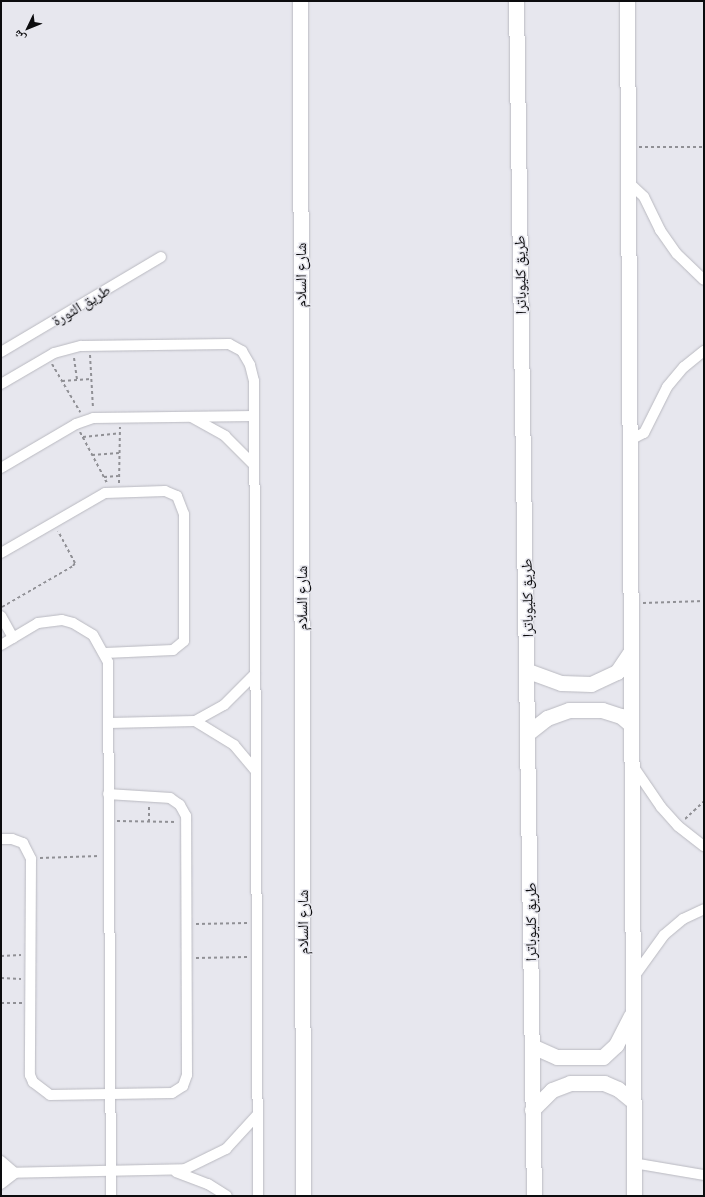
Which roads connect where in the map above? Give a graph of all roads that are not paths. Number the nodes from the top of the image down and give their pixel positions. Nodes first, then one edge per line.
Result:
1 (300, 1) edge
2 (516, 1) edge
3 (626, 1) edge
4 (627, 181) junction
5 (161, 257) dead end
6 (704, 280) edge
7 (704, 351) edge
8 (1, 352) edge
9 (1, 384) edge
10 (254, 416) junction
11 (189, 417) junction
12 (628, 441) junction
13 (254, 465) junction
14 (1, 468) edge
15 (1, 553) edge
16 (1, 616) edge
17 (13, 638) junction
18 (1, 645) edge
19 (105, 653) junction
20 (629, 654) junction
21 (528, 671) junction
22 (255, 674) junction
23 (195, 721) junction
24 (109, 723) junction
25 (629, 723) junction
26 (529, 732) junction
27 (630, 761) junction
28 (256, 771) junction
29 (108, 794) junction
30 (1, 839) edge
31 (704, 846) edge
32 (704, 909) edge
33 (632, 980) junction
34 (632, 1013) junction
35 (532, 1046) junction
36 (109, 1094) junction
37 (633, 1101) junction
38 (532, 1110) junction
39 (257, 1115) junction
40 (1, 1161) edge
41 (634, 1162) junction
42 (174, 1171) junction
43 (111, 1172) junction
44 (1, 1173) edge
45 (15, 1173) junction
46 (704, 1175) edge
47 (1, 1184) edge
48 (111, 1196) edge
49 (227, 1196) edge
50 (258, 1196) edge
51 (303, 1196) edge
52 (534, 1196) edge
53 (634, 1196) edge

1 - 51 main road, شارع السلام
2 - 21 main road, طريق كليوباترا
3 - 4 main road
4 - 6 street
4 - 12 main road
5 - 8 street, طريق الثورة
7 - 12 street
9 - 10 street
10 - 11 street
10 - 13 street
11 - 13 street
11 - 14 street
12 - 20 main road
13 - 22 street
15 - 19 street
16 - 17 street
17 - 18 street
17 - 19 street
19 - 24 street
20 - 21 main road
20 - 25 main road
21 - 26 main road, طريق كليوباترا
22 - 23 street
22 - 28 street
23 - 24 street
23 - 28 street
24 - 29 street
25 - 26 main road
25 - 27 main road
26 - 35 main road, طريق كليوباترا
27 - 31 street
27 - 33 main road
28 - 39 street
29 - 36 street
29 - 36 street
30 - 36 street
32 - 33 street
33 - 34 main road
34 - 35 main road
34 - 37 main road
35 - 38 main road, طريق كليوباترا
36 - 43 street
37 - 38 main road
37 - 41 main road
38 - 52 main road, طريق كليوباترا
39 - 42 street
39 - 50 street
40 - 45 street
41 - 46 street
41 - 53 main road
42 - 43 street
42 - 49 street
43 - 45 street
43 - 48 street
44 - 45 street
45 - 47 street

